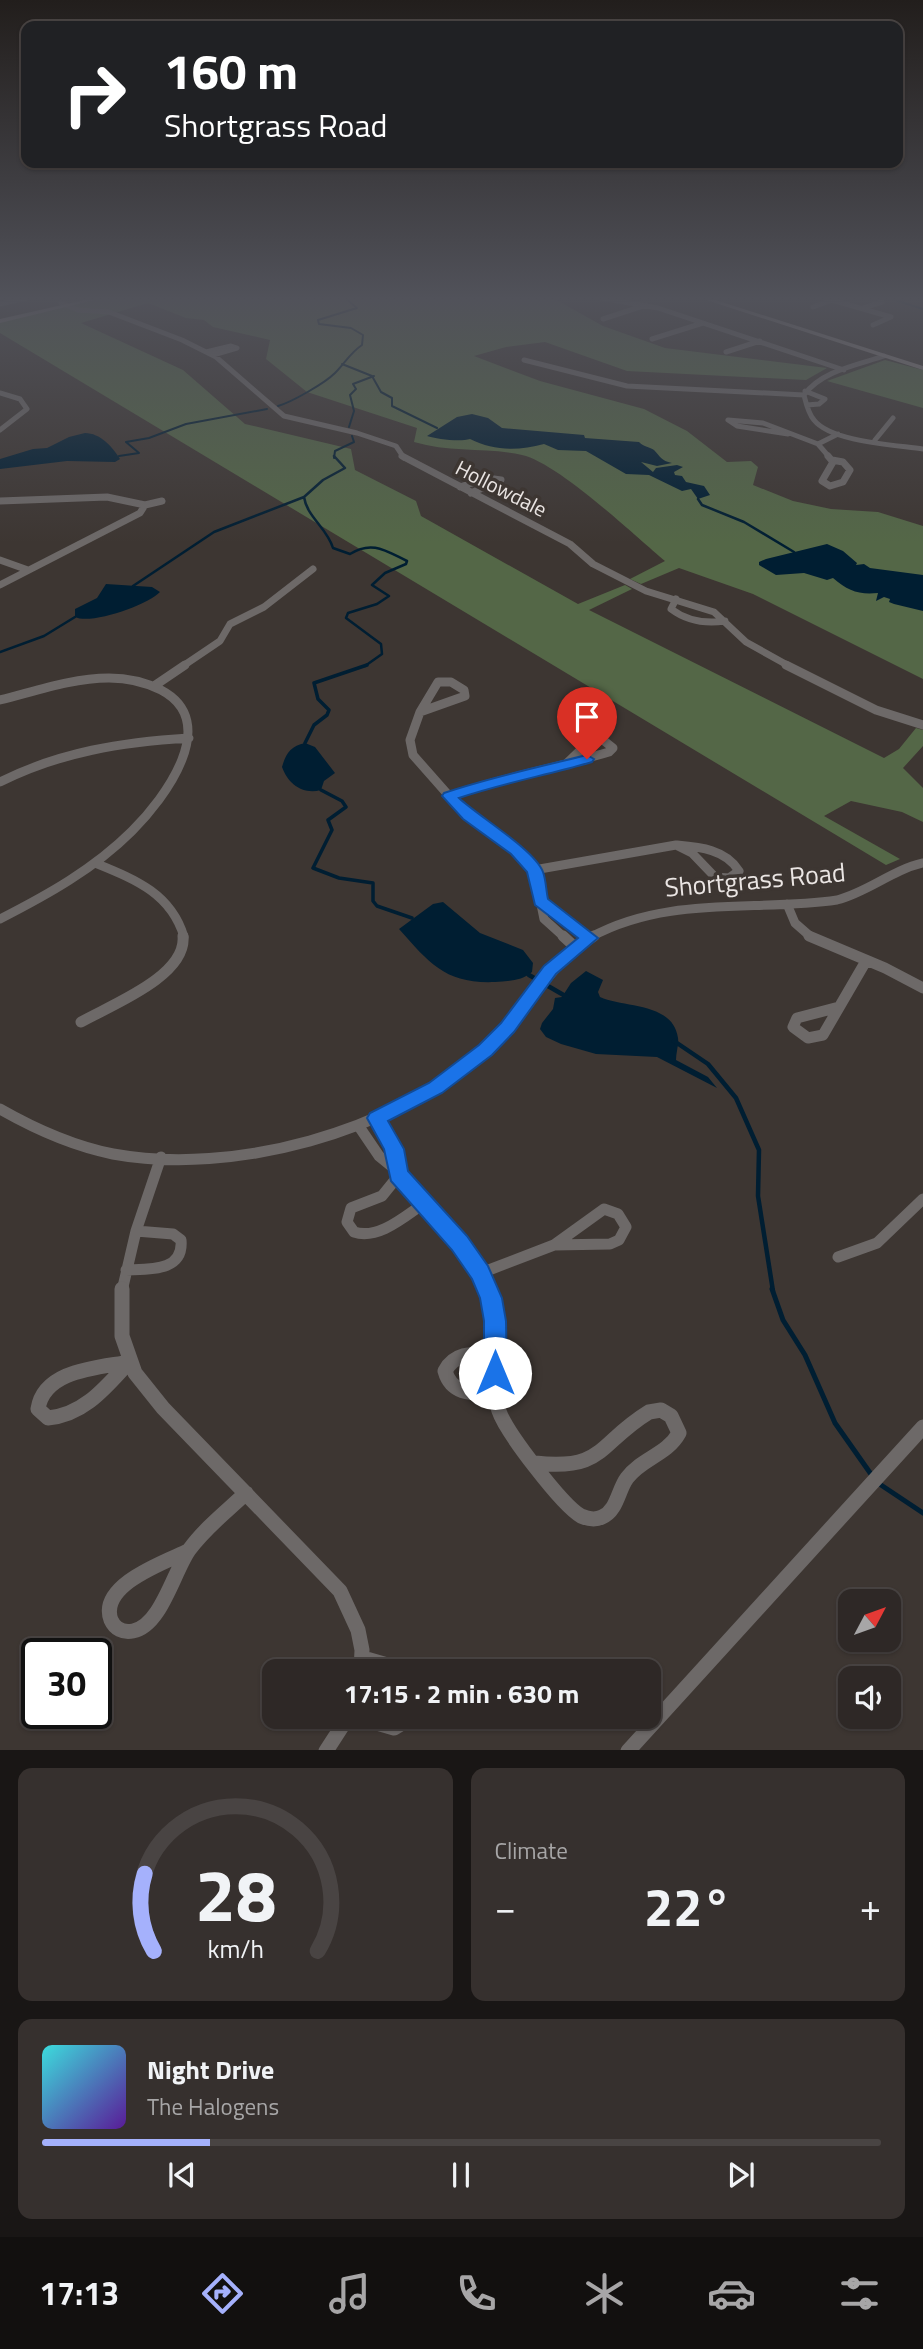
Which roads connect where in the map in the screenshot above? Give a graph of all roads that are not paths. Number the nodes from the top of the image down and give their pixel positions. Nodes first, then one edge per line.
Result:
1 (243, 380) edge
2 (603, 380) edge
3 (822, 380) edge
4 (0, 393) edge
5 (804, 393) junction
6 (807, 405) junction
7 (893, 418) dead end
8 (0, 428) edge
9 (839, 434) junction
10 (788, 435) junction
11 (875, 440) junction
12 (818, 444) junction
13 (923, 449) edge
14 (832, 460) junction
15 (460, 487) junction
16 (471, 492) junction
17 (0, 501) edge
18 (162, 501) dead end
19 (145, 505) junction
20 (0, 560) edge
21 (313, 569) dead end
22 (28, 570) junction
23 (0, 585) edge
24 (676, 599) junction
25 (726, 621) junction
26 (153, 686) junction
27 (0, 700) edge
28 (420, 712) junction
29 (923, 725) edge
30 (189, 738) junction
31 (565, 765) junction
32 (0, 782) edge
33 (449, 796) junction
34 (676, 845) junction
35 (95, 863) junction
36 (923, 863) edge
37 (534, 870) junction
38 (541, 902) junction
39 (787, 904) junction
40 (0, 919) edge
41 (589, 938) junction
42 (575, 947) junction
43 (866, 961) junction
44 (923, 988) edge
45 (839, 1007) dead end
46 (81, 1022) dead end
47 (0, 1109) edge
48 (377, 1118) junction
49 (358, 1125) junction
50 (161, 1157) junction
51 (397, 1172) junction
52 (923, 1199) edge
53 (423, 1204) junction
54 (136, 1231) junction
55 (554, 1245) junction
56 (838, 1257) dead end
57 (126, 1270) junction
58 (481, 1273) junction
59 (495, 1354) junction
60 (129, 1362) junction
61 (496, 1393) junction
62 (923, 1427) edge
63 (535, 1463) junction
64 (246, 1493) junction
65 (188, 1551) junction
66 (361, 1659) edge
67 (340, 1729) edge
68 (327, 1750) edge
69 (629, 1750) edge

1 - 15 street, Hollowdale
2 - 5 street
3 - 5 street
4 - 8 street
5 - 6 street
5 - 6 street
6 - 9 street
7 - 11 street
9 - 11 street
9 - 12 street
10 - 10 street
10 - 12 street
11 - 13 street
12 - 14 street
14 - 14 street
15 - 16 street, Hollowdale
15 - 16 street
16 - 24 street, Hollowdale
17 - 19 street
18 - 19 street
19 - 22 street
20 - 22 street
21 - 26 street
22 - 23 street
24 - 25 street, Hollowdale
24 - 25 street
25 - 29 street, Hollowdale
26 - 27 street
26 - 30 street
28 - 28 street
28 - 33 street
30 - 32 street
30 - 35 street
31 - 31 street
31 - 33 street
33 - 37 street
34 - 34 street
34 - 37 street
35 - 40 street
35 - 46 street
36 - 39 street, Shortgrass Road
37 - 38 street
38 - 41 street
38 - 42 street
39 - 41 street, Shortgrass Road
39 - 43 street
41 - 42 street, Shortgrass Road
42 - 48 street, Shortgrass Road
43 - 44 street
43 - 45 street
47 - 50 street, Shortgrass Road
48 - 49 street, Shortgrass Road
48 - 51 street
49 - 50 street, Shortgrass Road
49 - 51 street
50 - 54 street
51 - 53 street
51 - 53 street
52 - 56 street
53 - 58 street
54 - 57 street
54 - 57 street
55 - 55 street
55 - 58 street
57 - 60 street
58 - 59 street
59 - 61 street
59 - 61 street
60 - 60 street
60 - 64 street
61 - 63 street
62 - 69 street
63 - 63 street
64 - 65 street
64 - 66 street
65 - 65 street
67 - 68 street

